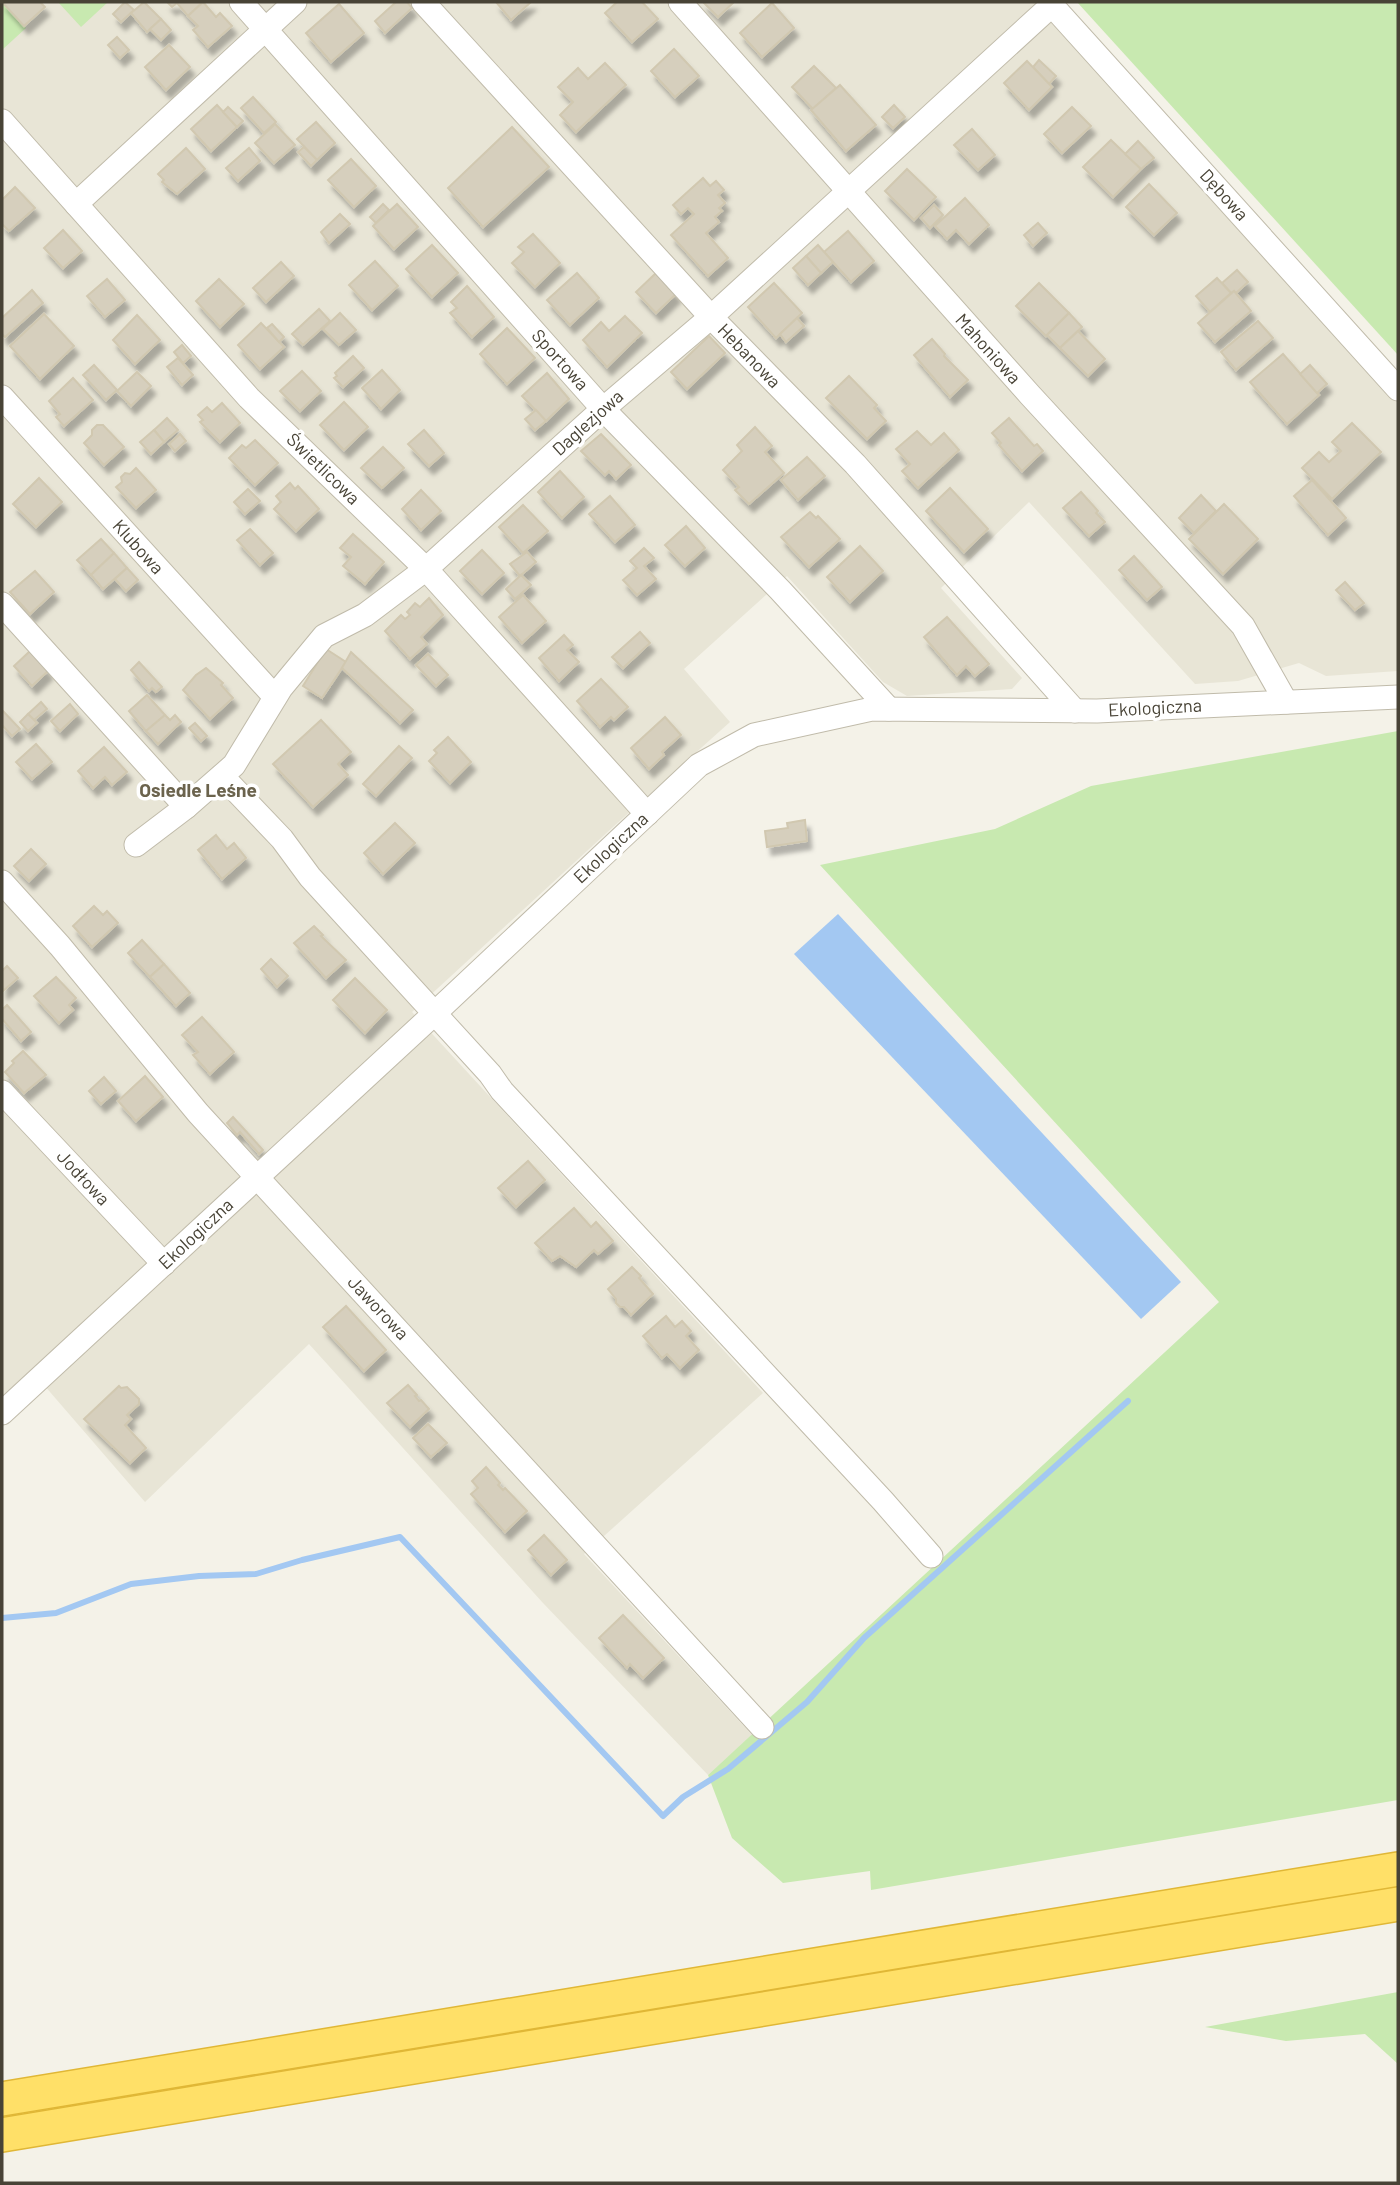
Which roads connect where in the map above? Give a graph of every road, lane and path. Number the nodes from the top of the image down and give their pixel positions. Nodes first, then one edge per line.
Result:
1 (241, 2) edge
2 (295, 2) edge
3 (423, 2) edge
4 (680, 2) edge
5 (1051, 3) edge
6 (267, 30) junction
7 (2, 121) edge
8 (848, 191) junction
9 (76, 204) junction
10 (711, 317) junction
11 (1398, 389) edge
12 (2, 397) edge
13 (603, 409) junction
14 (426, 569) junction
15 (2, 604) edge
16 (275, 697) junction
17 (1398, 697) edge
18 (1286, 702) junction
19 (889, 709) junction
20 (1075, 711) junction
21 (222, 776) junction
22 (186, 807) junction
23 (647, 814) junction
24 (136, 845) dead end
25 (2, 882) edge
26 (435, 1013) junction
27 (5, 1103) edge
28 (257, 1177) junction
29 (163, 1264) junction
30 (2, 1413) edge
31 (931, 1556) dead end
32 (762, 1727) dead end
33 (1398, 1869) edge
34 (1398, 1904) edge
35 (2, 2099) edge
36 (2, 2135) edge

1 - 6 street, Sportowa
2 - 6 street
3 - 10 street, Hebanowa
4 - 8 street, Mahoniowa
5 - 8 street, Daglezjowa
5 - 11 street, Dębowa
6 - 9 street
6 - 13 street, Sportowa
7 - 9 street, Świetlicowa
8 - 10 street, Daglezjowa
8 - 18 street, Mahoniowa
9 - 14 street, Świetlicowa
10 - 13 street, Daglezjowa
10 - 20 street, Hebanowa
12 - 16 street, Klubowa
13 - 14 street, Daglezjowa
13 - 19 street, Sportowa
14 - 16 street, Daglezjowa
14 - 23 street, Świetlicowa
15 - 22 street
16 - 21 street, Daglezjowa
17 - 18 street, Ekologiczna
18 - 20 street, Ekologiczna
19 - 20 street, Ekologiczna
19 - 23 street, Ekologiczna
21 - 22 street, Daglezjowa
21 - 26 street
22 - 24 street, Daglezjowa
23 - 26 street, Ekologiczna
25 - 28 street, Jaworowa
26 - 28 street, Ekologiczna
26 - 31 street
27 - 29 street, Jodłowa
28 - 29 street, Ekologiczna
28 - 32 street, Jaworowa
29 - 30 street, Ekologiczna
33 - 35 highway
34 - 36 highway

